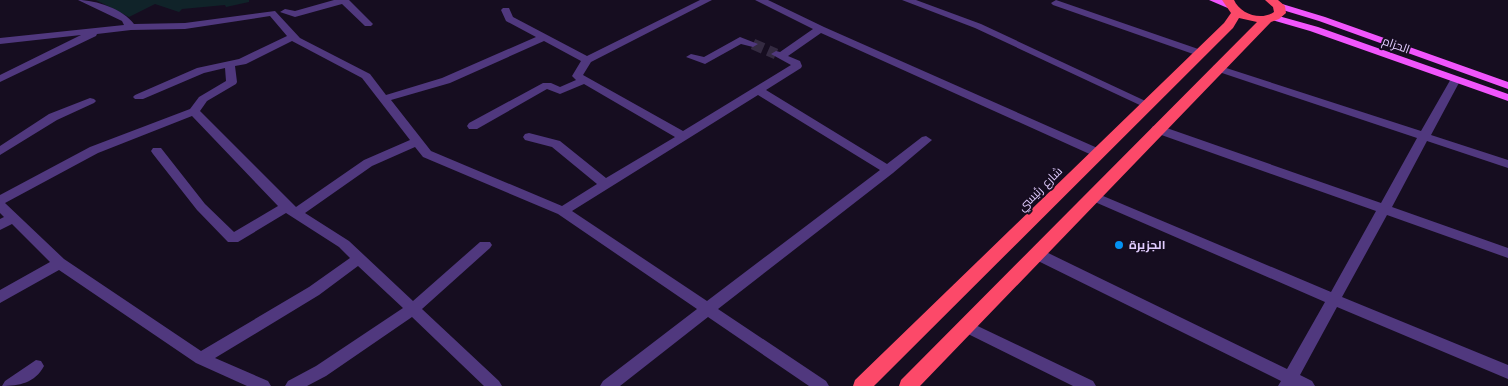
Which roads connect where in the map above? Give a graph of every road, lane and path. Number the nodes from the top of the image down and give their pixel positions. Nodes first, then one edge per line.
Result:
1 (83, 0) edge
2 (288, 0) edge
3 (344, 0) edge
4 (707, 0) edge
5 (760, 0) edge
6 (907, 0) edge
7 (1214, 0) edge
8 (1056, 3) dead end
9 (1232, 6) edge
10 (1275, 8) edge
11 (506, 10) dead end
12 (280, 14) junction
13 (368, 24) dead end
14 (131, 27) junction
15 (820, 29) junction
16 (102, 30) junction
17 (293, 36) junction
18 (545, 37) junction
19 (0, 42) edge
20 (753, 44) tunnel mouth
21 (1200, 53) junction
22 (691, 57) dead end
23 (587, 60) junction
24 (230, 66) junction
25 (1217, 68) junction
26 (0, 79) edge
27 (1456, 79) junction
28 (583, 81) junction
29 (1508, 86) edge
30 (760, 91) junction
31 (139, 97) dead end
32 (1508, 98) edge
33 (383, 100) junction
34 (90, 101) dead end
35 (1148, 105) junction
36 (194, 111) junction
37 (473, 126) dead end
38 (1158, 129) junction
39 (684, 136) junction
40 (529, 137) dead end
41 (1424, 137) junction
42 (926, 140) dead end
43 (417, 142) junction
44 (0, 150) edge
45 (158, 151) dead end
46 (1098, 153) junction
47 (1508, 164) edge
48 (889, 170) junction
49 (605, 184) junction
50 (1092, 196) junction
51 (0, 200) edge
52 (0, 206) edge
53 (1384, 210) junction
54 (290, 211) junction
55 (563, 211) junction
56 (14, 217) junction
57 (0, 225) edge
58 (485, 245) dead end
59 (1508, 253) edge
60 (1037, 254) junction
61 (359, 258) junction
62 (59, 263) junction
63 (0, 297) edge
64 (1334, 300) junction
65 (413, 309) junction
66 (707, 309) junction
67 (965, 326) junction
68 (201, 359) junction
69 (36, 366) dead end
70 (1508, 372) edge
71 (1288, 382) edge
72 (10, 386) edge
73 (263, 386) edge
74 (293, 386) edge
75 (494, 386) edge
76 (608, 386) edge
77 (821, 386) edge
78 (862, 386) edge
79 (908, 386) edge
80 (1088, 386) edge
81 (1307, 386) edge

1 - 14 street
2 - 12 street
3 - 12 street
3 - 13 street
4 - 23 street
5 - 15 street
6 - 35 street
7 - 9 main road
8 - 21 street
9 - 10 highway
9 - 21 highway, شارع رئيسي
10 - 25 highway
10 - 27 main road, الحزام
10 - 29 main road
11 - 18 street
12 - 14 street
12 - 17 street
14 - 16 street
15 - 30 street
15 - 46 street
16 - 19 street
16 - 26 street
17 - 24 street
17 - 33 street
18 - 23 street
18 - 33 street
20 - 22 street
21 - 35 highway, شارع رئيسي
23 - 28 street
24 - 31 street
24 - 36 street
25 - 38 highway
25 - 41 street
27 - 32 main road, الحزام
27 - 41 street
28 - 37 street
28 - 39 street
30 - 39 street
30 - 48 street
33 - 43 street
34 - 44 street
35 - 46 highway, شارع رئيسي
36 - 51 street
36 - 54 street
38 - 50 highway
38 - 53 street
39 - 49 street
40 - 49 street
41 - 47 street
41 - 53 street
42 - 48 street
43 - 54 street
43 - 55 street
45 - 54 street
46 - 78 highway, شارع رئيسي
48 - 66 street
49 - 55 street
50 - 60 highway
50 - 64 street
52 - 56 street
53 - 59 street
53 - 64 street
54 - 61 street
55 - 66 street
56 - 57 street
56 - 62 street
58 - 65 street
60 - 67 highway
60 - 71 street
61 - 65 street
61 - 68 street
62 - 63 street
62 - 68 street
64 - 70 street
64 - 71 street
65 - 74 street
65 - 75 street
66 - 76 street
66 - 77 street
67 - 79 highway
67 - 80 street
68 - 73 street
69 - 72 street
71 - 81 street

